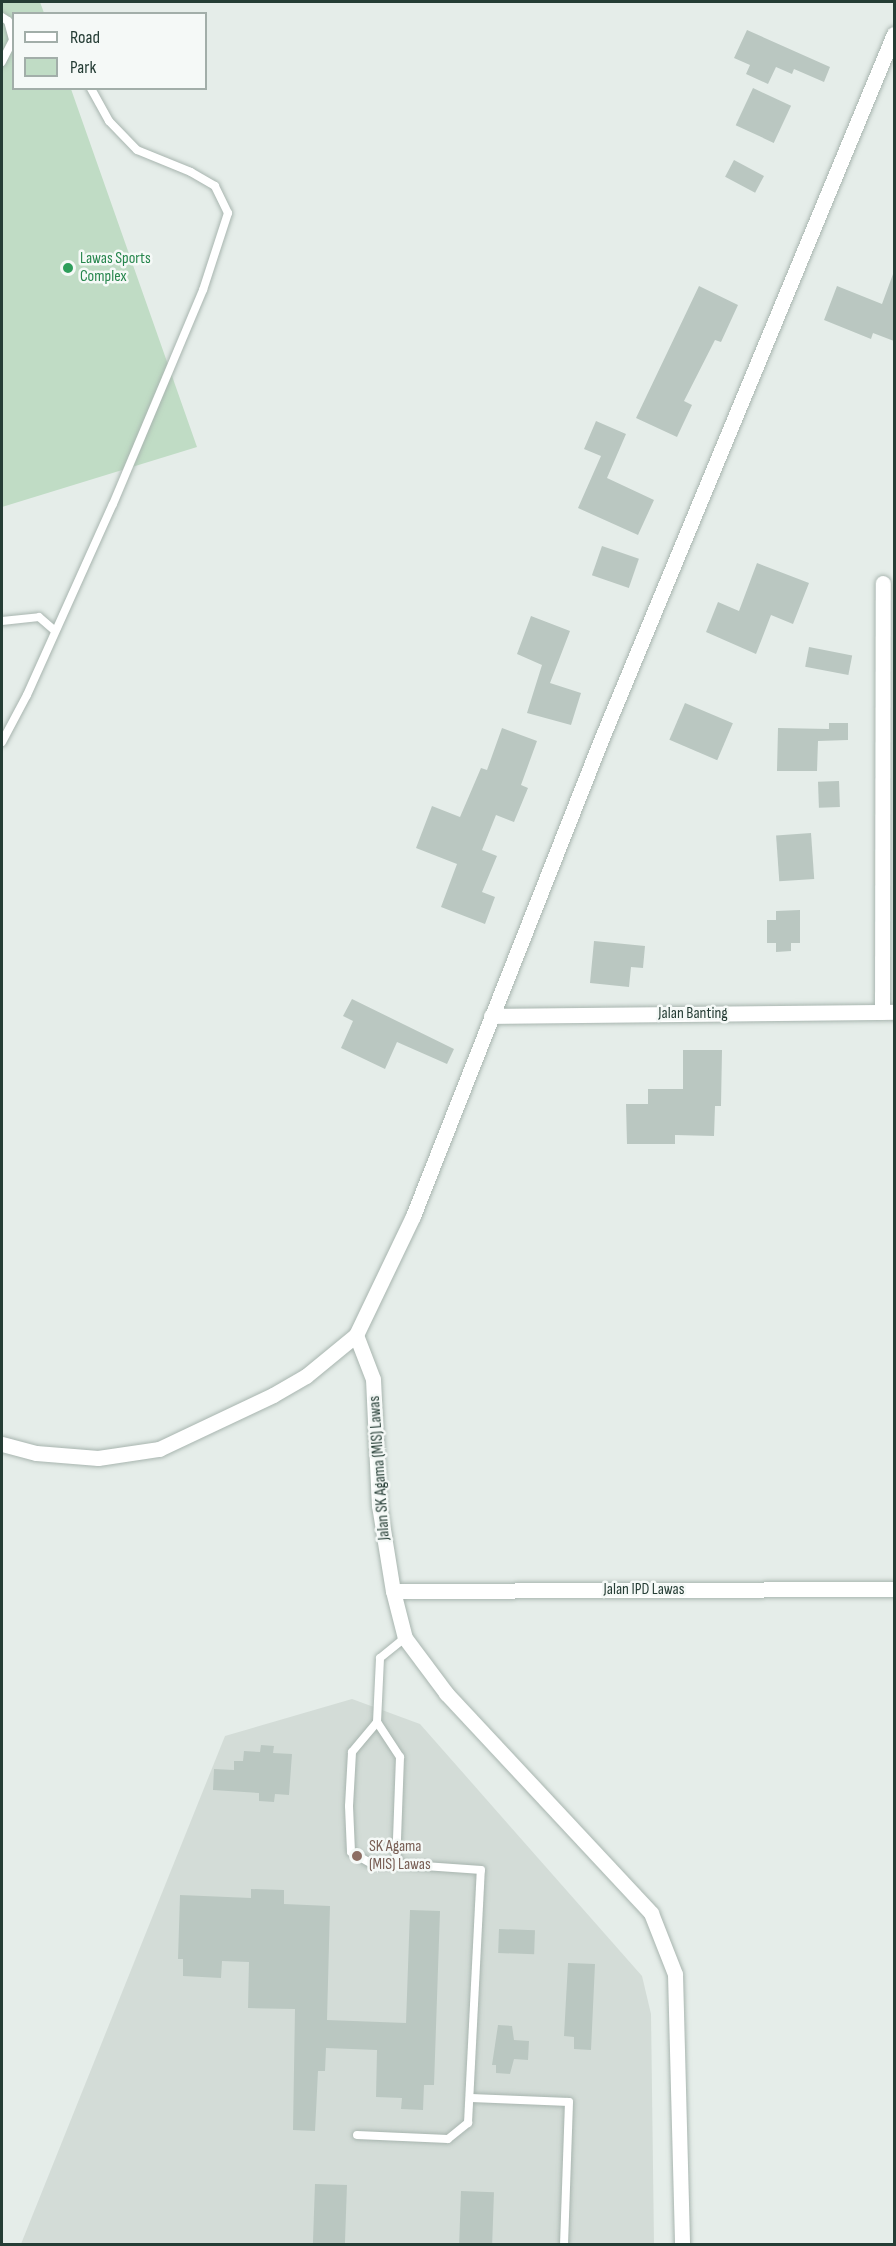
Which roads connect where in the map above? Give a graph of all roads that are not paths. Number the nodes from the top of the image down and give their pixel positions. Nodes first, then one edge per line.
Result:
1 (2, 16) edge
2 (12, 31) edge
3 (894, 34) edge
4 (12, 42) edge
5 (2, 62) edge
6 (92, 90) edge
7 (883, 583) dead end
8 (2, 621) edge
9 (55, 632) junction
10 (2, 742) edge
11 (888, 1012) edge
12 (491, 1016) junction
13 (356, 1335) junction
14 (2, 1444) edge
15 (894, 1589) edge
16 (393, 1590) junction
17 (405, 1638) junction
18 (377, 1722) junction
19 (396, 1864) junction
20 (471, 2098) junction
21 (357, 2135) dead end
22 (564, 2244) edge
23 (682, 2244) edge

1 - 2 lane
3 - 12 street
4 - 5 lane
6 - 9 lane
7 - 11 street
8 - 9 lane
9 - 10 lane
11 - 12 street, Jalan Banting
12 - 13 street
13 - 14 street
13 - 16 street, Jalan SK Agama (MIS) Lawas
15 - 16 street, Jalan IPD Lawas
16 - 17 street, Jalan SK Agama (MIS) Lawas
17 - 18 lane
17 - 23 street
18 - 19 lane
18 - 19 lane
19 - 20 lane
20 - 21 lane
20 - 22 lane

